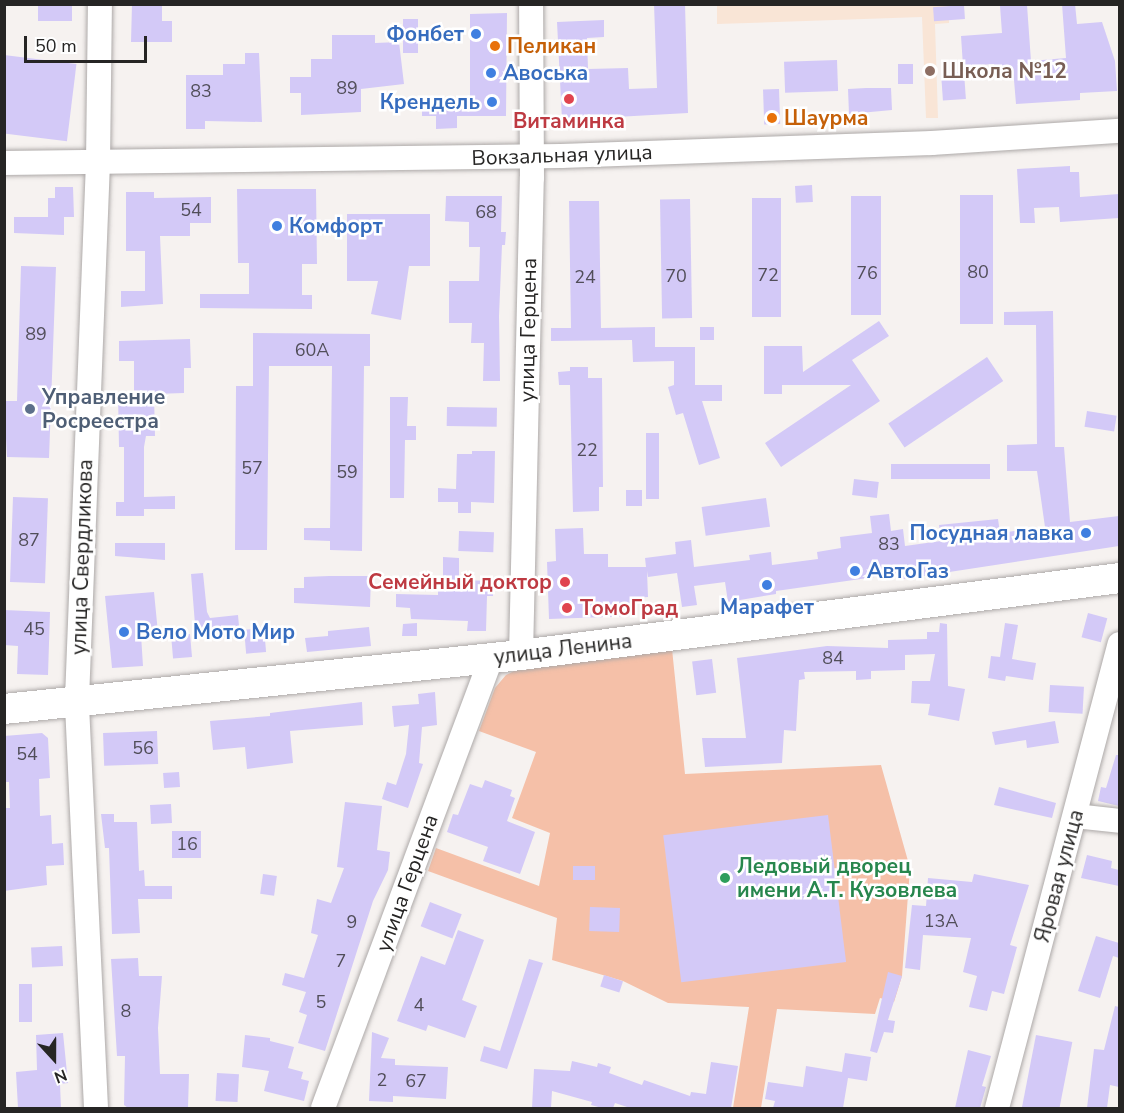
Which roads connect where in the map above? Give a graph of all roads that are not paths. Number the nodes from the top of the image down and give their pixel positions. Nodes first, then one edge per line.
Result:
1 (100, 4) edge
2 (531, 4) edge
3 (1119, 131) edge
4 (532, 156) junction
5 (4, 163) edge
6 (98, 163) junction
7 (1119, 578) edge
8 (1119, 644) edge
9 (521, 655) junction
10 (491, 658) junction
11 (77, 699) junction
12 (4, 709) edge
13 (1075, 816) junction
14 (1119, 821) edge
15 (96, 1108) edge
16 (323, 1108) edge
17 (997, 1108) edge

1 - 6 street, улица Свердликова
2 - 4 street, улица Герцена
3 - 4 street, Вокзальная улица
4 - 6 street, Вокзальная улица
4 - 9 street, улица Герцена
5 - 6 street, Вокзальная улица
6 - 11 street, улица Свердликова
7 - 9 main road, улица Ленина
8 - 13 street, Яровая улица
9 - 10 main road, улица Ленина
10 - 11 main road, улица Ленина
10 - 16 street, улица Герцена
11 - 12 main road, улица Ленина
11 - 15 street, улица Свердликова
13 - 14 street
13 - 17 street, Яровая улица

